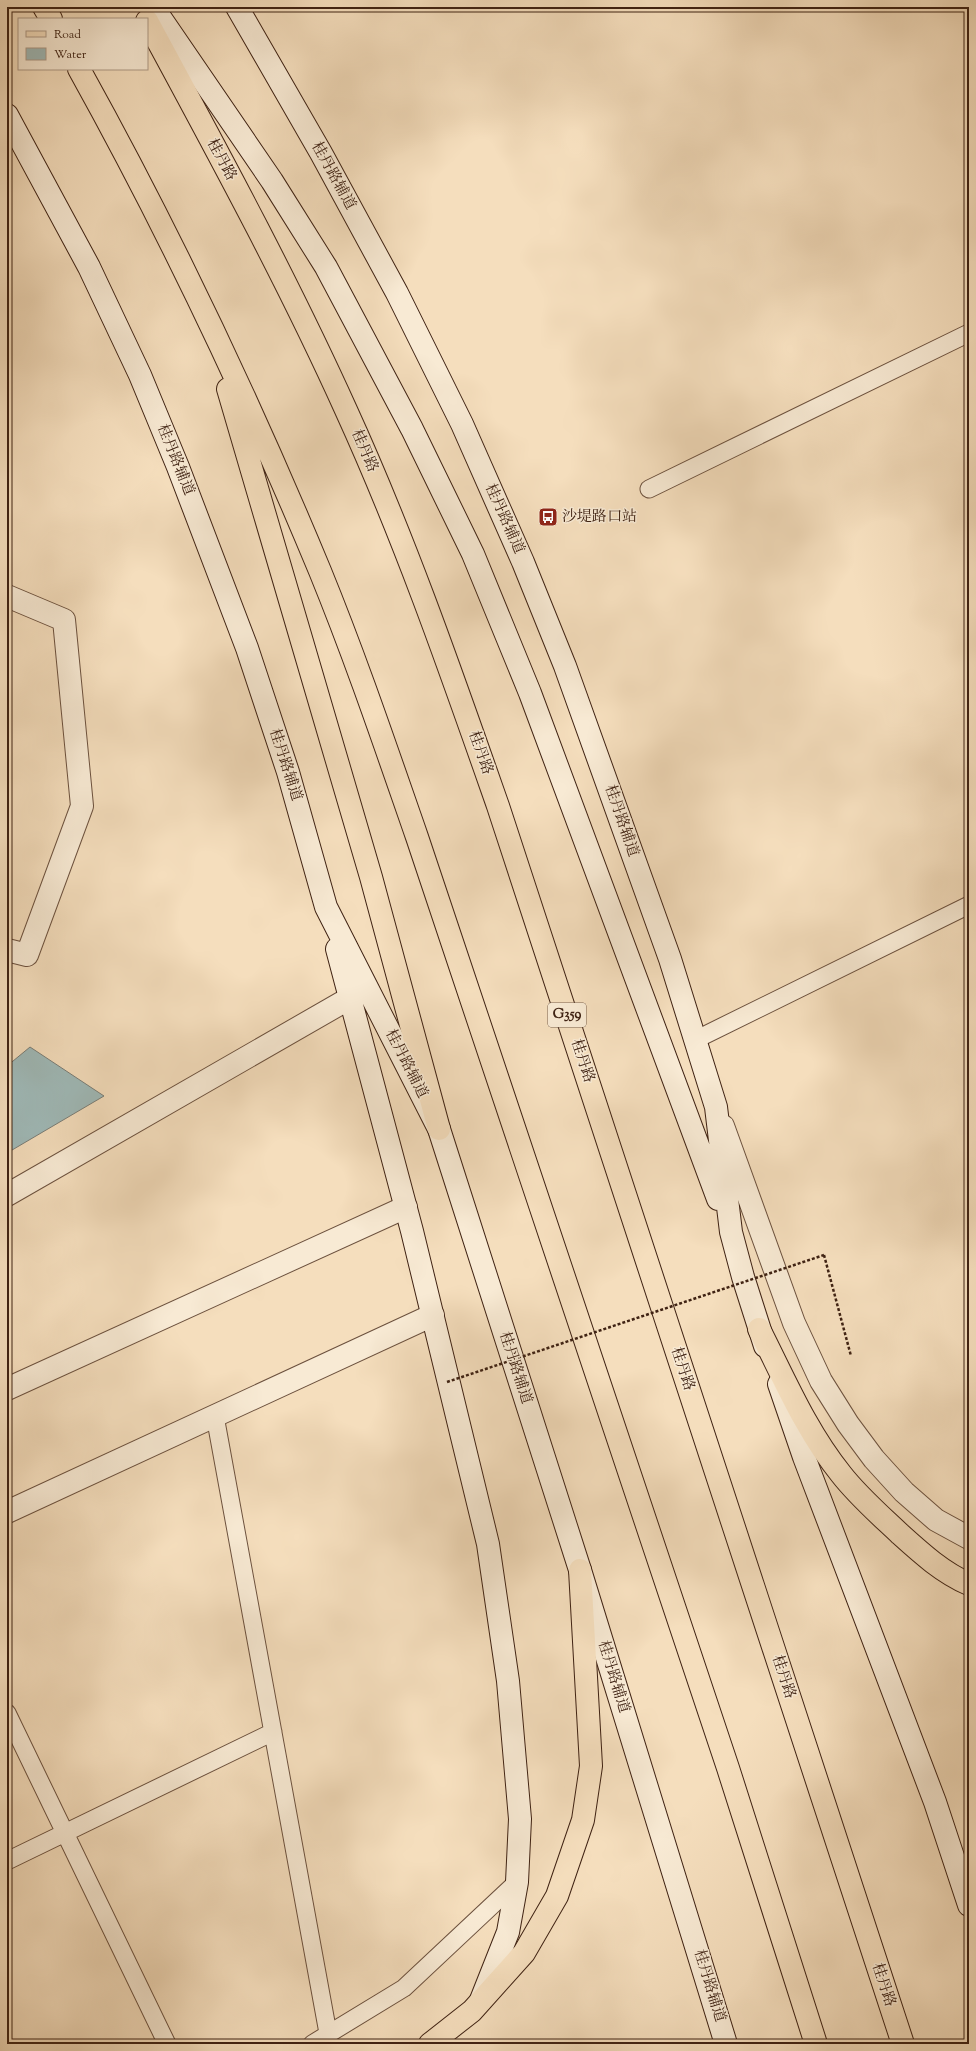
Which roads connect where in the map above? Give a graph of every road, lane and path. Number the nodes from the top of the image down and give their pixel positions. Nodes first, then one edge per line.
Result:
1 (44, 7) edge
2 (140, 7) edge
3 (153, 7) edge
4 (237, 7) edge
5 (50, 18) edge
6 (146, 18) edge
7 (148, 22) edge
8 (80, 70) edge
9 (7, 115) edge
10 (206, 313) junction
11 (969, 333) edge
12 (649, 489) dead end
13 (7, 596) edge
14 (969, 905) edge
15 (326, 908) junction
16 (7, 950) edge
17 (350, 998) junction
18 (695, 1040) junction
19 (716, 1107) junction
20 (439, 1129) junction
21 (7, 1195) edge
22 (406, 1207) junction
23 (731, 1232) junction
24 (433, 1315) junction
25 (759, 1329) junction
26 (851, 1356) dead end
27 (447, 1382) dead end
28 (7, 1389) edge
29 (215, 1416) junction
30 (7, 1512) edge
31 (969, 1538) edge
32 (580, 1570) junction
33 (969, 1584) edge
34 (7, 1713) edge
35 (273, 1732) junction
36 (65, 1834) junction
37 (7, 1861) edge
38 (517, 1882) junction
39 (969, 1905) edge
40 (480, 2002) junction
41 (329, 2039) edge
42 (166, 2044) edge
43 (312, 2044) edge
44 (430, 2044) edge
45 (726, 2044) edge
46 (816, 2044) edge
47 (903, 2044) edge

1 - 5 main road
2 - 6 main road, 桂丹路 / G359
3 - 23 main road
4 - 18 main road, 桂丹路辅道
7 - 47 main road, 桂丹路 / G359
8 - 10 main road
9 - 15 main road, 桂丹路辅道
10 - 20 main road
10 - 46 main road
11 - 12 lane
13 - 16 main road
14 - 18 lane
15 - 17 main road
15 - 20 main road, 桂丹路辅道
17 - 21 main road
17 - 22 main road
18 - 19 main road, 桂丹路辅道
19 - 23 main road, 桂丹路辅道
19 - 31 main road
20 - 32 main road, 桂丹路辅道
22 - 24 main road
22 - 28 main road
23 - 25 main road, 桂丹路辅道
24 - 29 main road
24 - 38 main road
25 - 33 main road
25 - 39 main road, 桂丹路辅道
26 - 27 path, bridge
29 - 30 main road
29 - 35 lane
32 - 40 main road
32 - 45 main road, 桂丹路辅道
34 - 36 lane
35 - 36 lane
35 - 41 lane
36 - 37 lane
36 - 42 lane
38 - 40 main road
38 - 41 lane
40 - 44 main road
41 - 43 lane

